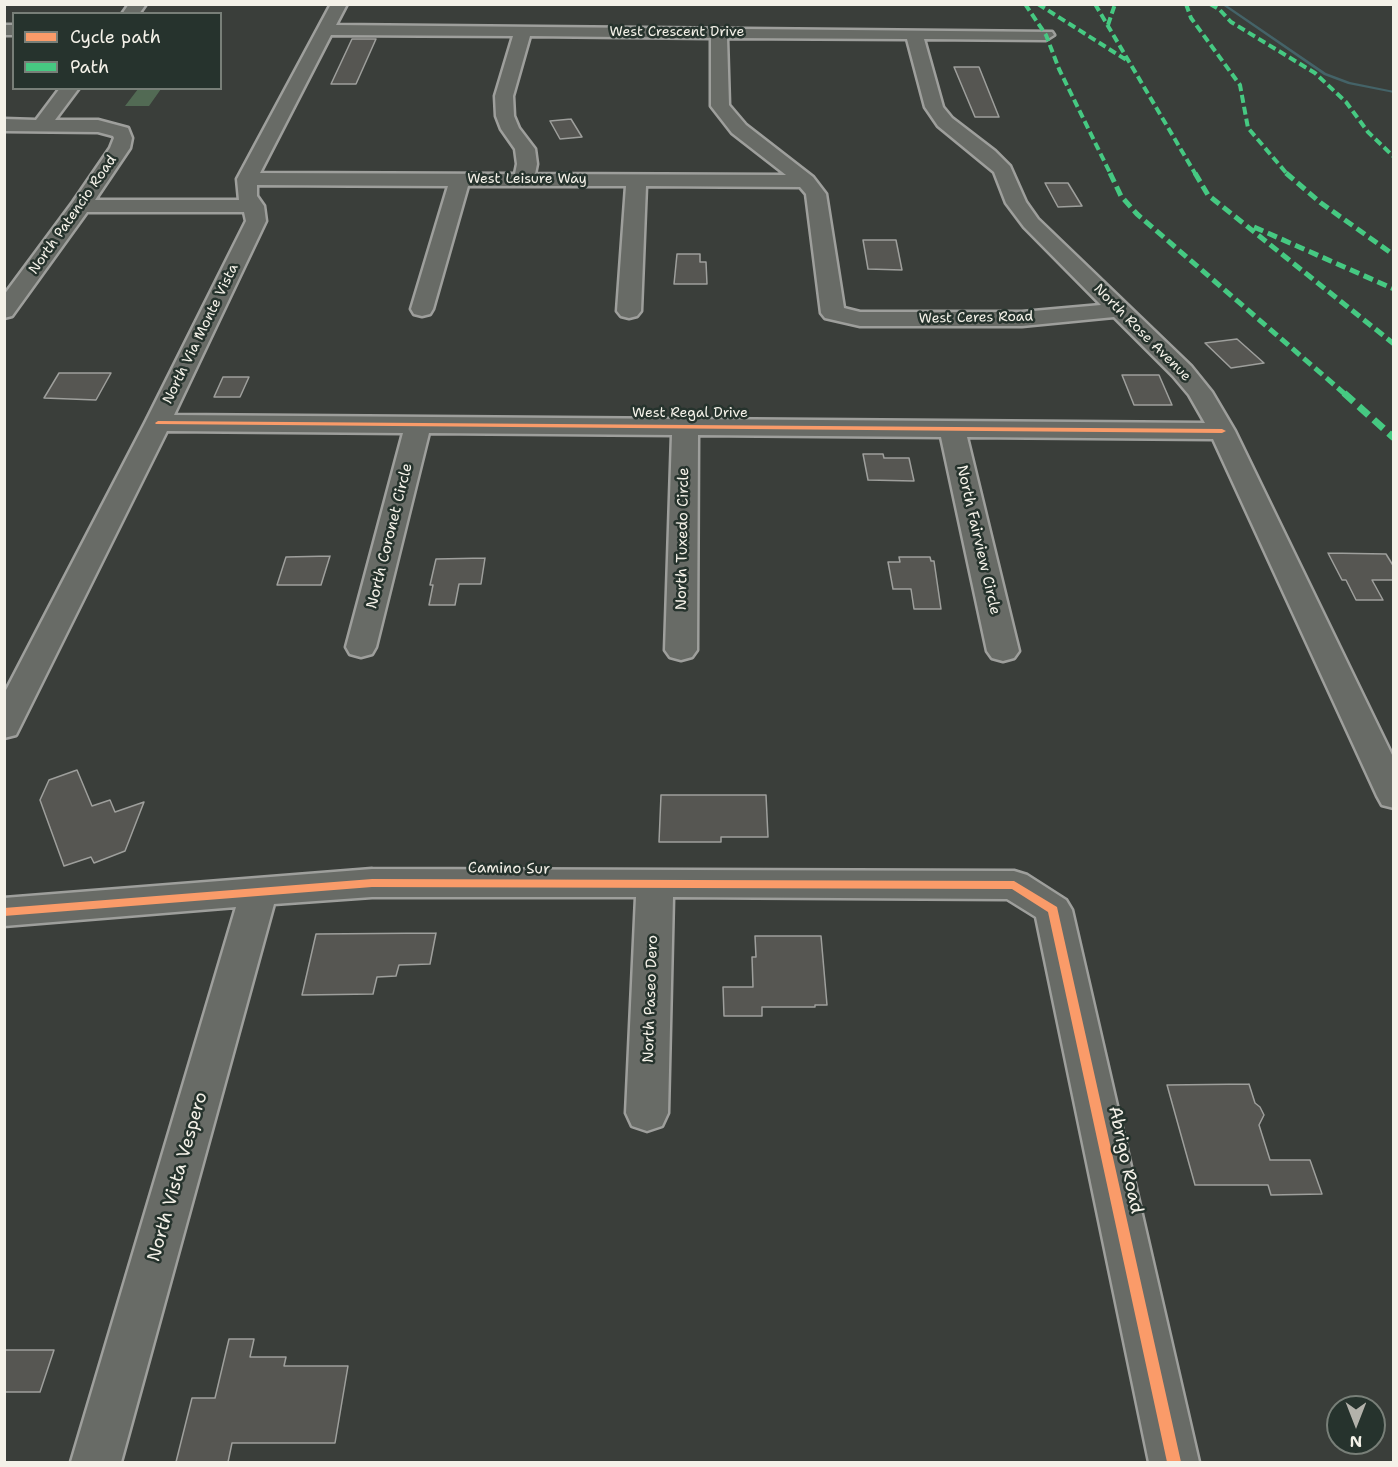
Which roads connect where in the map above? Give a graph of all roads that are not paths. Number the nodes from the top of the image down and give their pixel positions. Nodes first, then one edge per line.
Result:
1 (339, 4) edge
2 (326, 30) junction
3 (523, 31) junction
4 (719, 33) junction
5 (914, 34) junction
6 (1046, 35) dead end
7 (68, 90) edge
8 (4, 125) edge
9 (42, 125) junction
10 (247, 178) junction
11 (460, 179) junction
12 (524, 179) junction
13 (636, 180) junction
14 (806, 181) junction
15 (81, 206) junction
16 (255, 206) junction
17 (422, 309) dead end
18 (1119, 310) junction
19 (4, 311) edge
20 (629, 311) dead end
21 (158, 423) junction
22 (418, 425) junction
23 (685, 427) junction
24 (952, 429) junction
25 (1222, 431) junction
26 (361, 647) dead end
27 (681, 650) dead end
28 (1003, 651) dead end
29 (4, 727) edge
30 (1394, 796) edge
31 (1014, 885) joint
32 (655, 886) junction
33 (260, 892) junction
34 (4, 912) edge
35 (647, 1113) dead end
36 (96, 1462) edge
37 (1174, 1462) edge

1 - 2 street
2 - 3 street, West Crescent Drive
2 - 10 street
3 - 4 street, West Crescent Drive
3 - 12 street
4 - 5 street, West Crescent Drive
4 - 14 street
5 - 6 street, West Crescent Drive
5 - 18 street, North Rose Avenue
7 - 9 street
8 - 9 street
9 - 15 street, North Patencio Road
10 - 11 street, West Leisure Way
10 - 16 street, North Via Monte Vista
11 - 12 street, West Leisure Way
11 - 17 street
12 - 13 street, West Leisure Way
13 - 14 street, West Leisure Way
13 - 20 street
14 - 18 street, West Ceres Road
15 - 16 street
15 - 19 street, North Patencio Road
16 - 21 street, North Via Monte Vista
18 - 25 street, North Rose Avenue
21 - 22 street, West Regal Drive
21 - 29 street, North Via Monte Vista
22 - 23 street, West Regal Drive
22 - 26 street, North Coronet Circle
23 - 24 street, West Regal Drive
23 - 27 street, North Tuxedo Circle
24 - 25 street, West Regal Drive
24 - 28 street, North Fairview Circle
25 - 30 street, North Rose Avenue
31 - 32 street, Camino Sur
31 - 37 street, Abrigo Road
32 - 33 street, Camino Sur
32 - 35 street, North Paseo Dero
33 - 34 street, Camino Sur
33 - 36 street, North Vista Vespero

